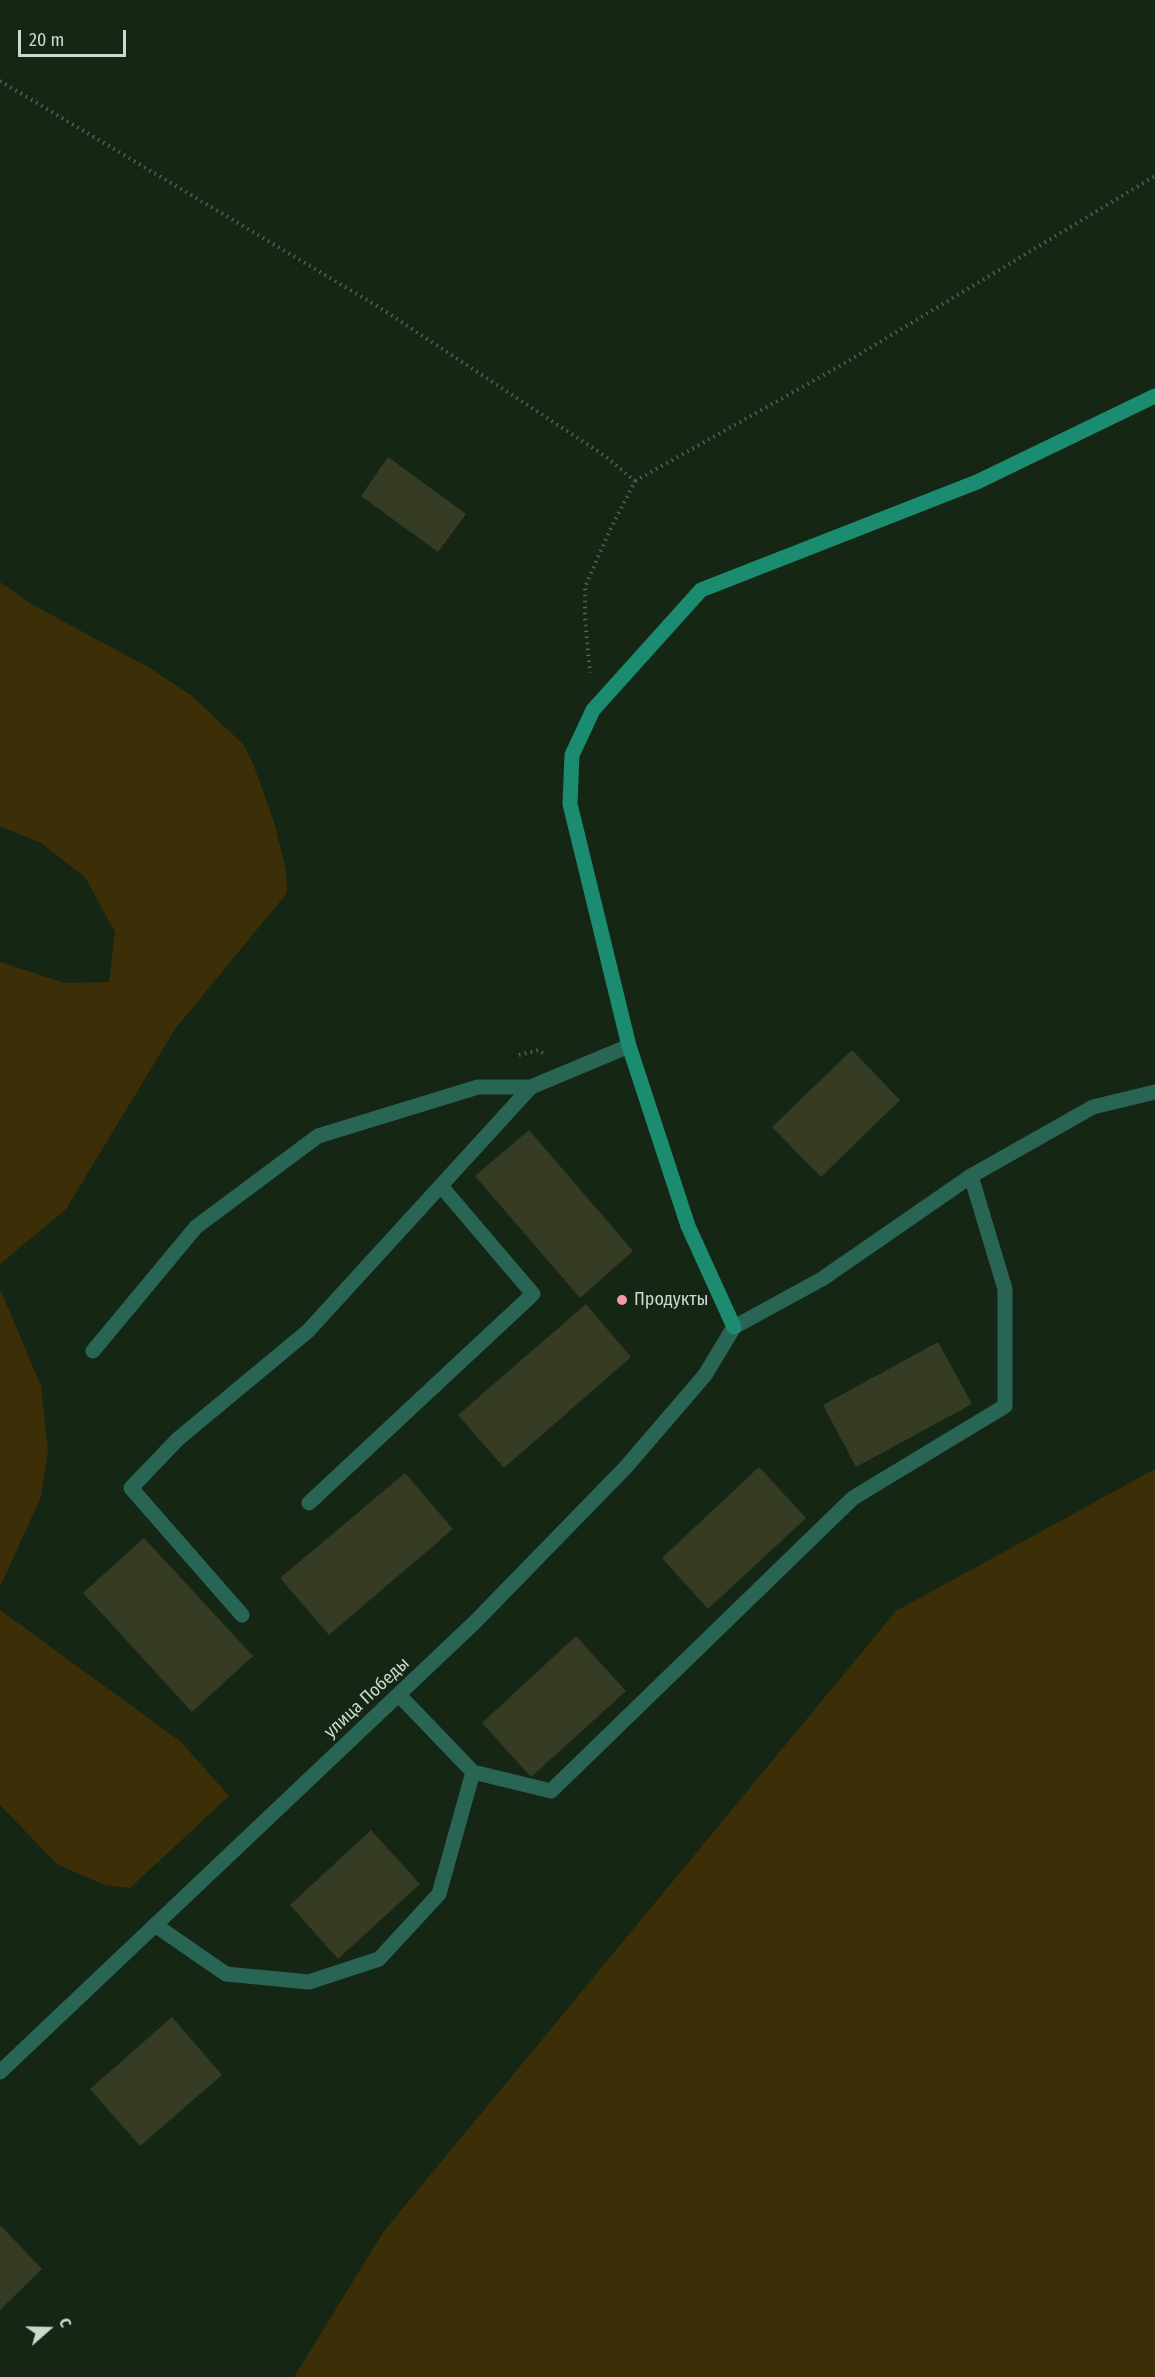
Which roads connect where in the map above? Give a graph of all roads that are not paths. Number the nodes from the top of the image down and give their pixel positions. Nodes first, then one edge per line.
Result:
1 (1155, 396) edge
2 (629, 1046) junction
3 (531, 1087) junction
4 (1155, 1092) edge
5 (971, 1176) junction
6 (441, 1186) junction
7 (734, 1327) junction
8 (93, 1351) dead end
9 (309, 1503) dead end
10 (242, 1615) dead end
11 (399, 1695) junction
12 (473, 1772) junction
13 (155, 1925) junction
14 (0, 2072) edge

1 - 2 street
2 - 3 street
2 - 7 street
3 - 6 street
3 - 8 street
4 - 5 street
5 - 7 street
5 - 12 street
6 - 9 street
6 - 10 street
7 - 11 street, улица Победы
11 - 12 street
11 - 13 street, улица Победы
12 - 13 street
13 - 14 street, улица Победы

